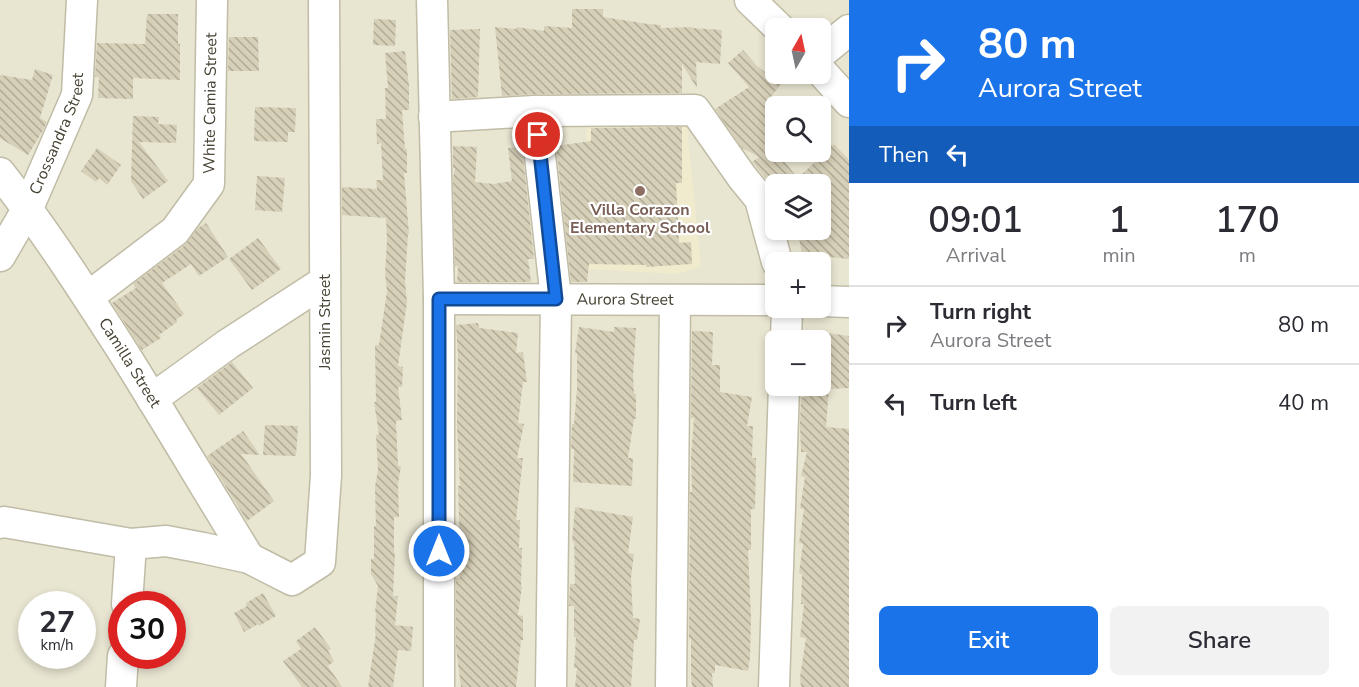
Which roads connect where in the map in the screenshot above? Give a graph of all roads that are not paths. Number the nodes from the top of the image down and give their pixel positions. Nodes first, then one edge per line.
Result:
1 (82, 0) edge
2 (212, 0) edge
3 (324, 0) edge
4 (432, 0) edge
5 (750, 0) edge
6 (769, 18) edge
7 (849, 30) edge
8 (831, 45) edge
9 (831, 82) edge
10 (849, 102) edge
11 (535, 111) junction
12 (434, 117) junction
13 (0, 173) edge
14 (28, 208) junction
15 (774, 252) edge
16 (0, 256) edge
17 (325, 281) junction
18 (88, 297) junction
19 (439, 299) junction
20 (556, 299) junction
21 (765, 300) edge
22 (675, 301) junction
23 (831, 301) edge
24 (849, 302) edge
25 (784, 396) edge
26 (152, 399) junction
27 (1, 521) edge
28 (131, 544) junction
29 (249, 558) junction
30 (128, 591) edge
31 (122, 669) edge
32 (121, 687) edge
33 (439, 687) edge
34 (550, 687) edge
35 (670, 687) edge
36 (774, 687) edge

1 - 14 street, Crossandra Street
2 - 18 street, White Camia Street
3 - 17 street, Jasmin Street
4 - 12 street
5 - 6 street
7 - 8 street
9 - 10 street
11 - 12 street
11 - 15 street
11 - 20 street
12 - 19 street
13 - 14 street, Camilla Street
14 - 16 street, Crossandra Street
14 - 18 street, Camilla Street
17 - 26 street
17 - 29 street, Jasmin Street
18 - 26 street, Camilla Street
19 - 20 street, Aurora Street
19 - 33 street
20 - 22 street, Aurora Street
20 - 34 street
21 - 22 street, Aurora Street
22 - 35 street
23 - 24 street
25 - 36 street
26 - 29 street, Camilla Street
27 - 28 street
28 - 29 street
28 - 30 street
31 - 32 street

